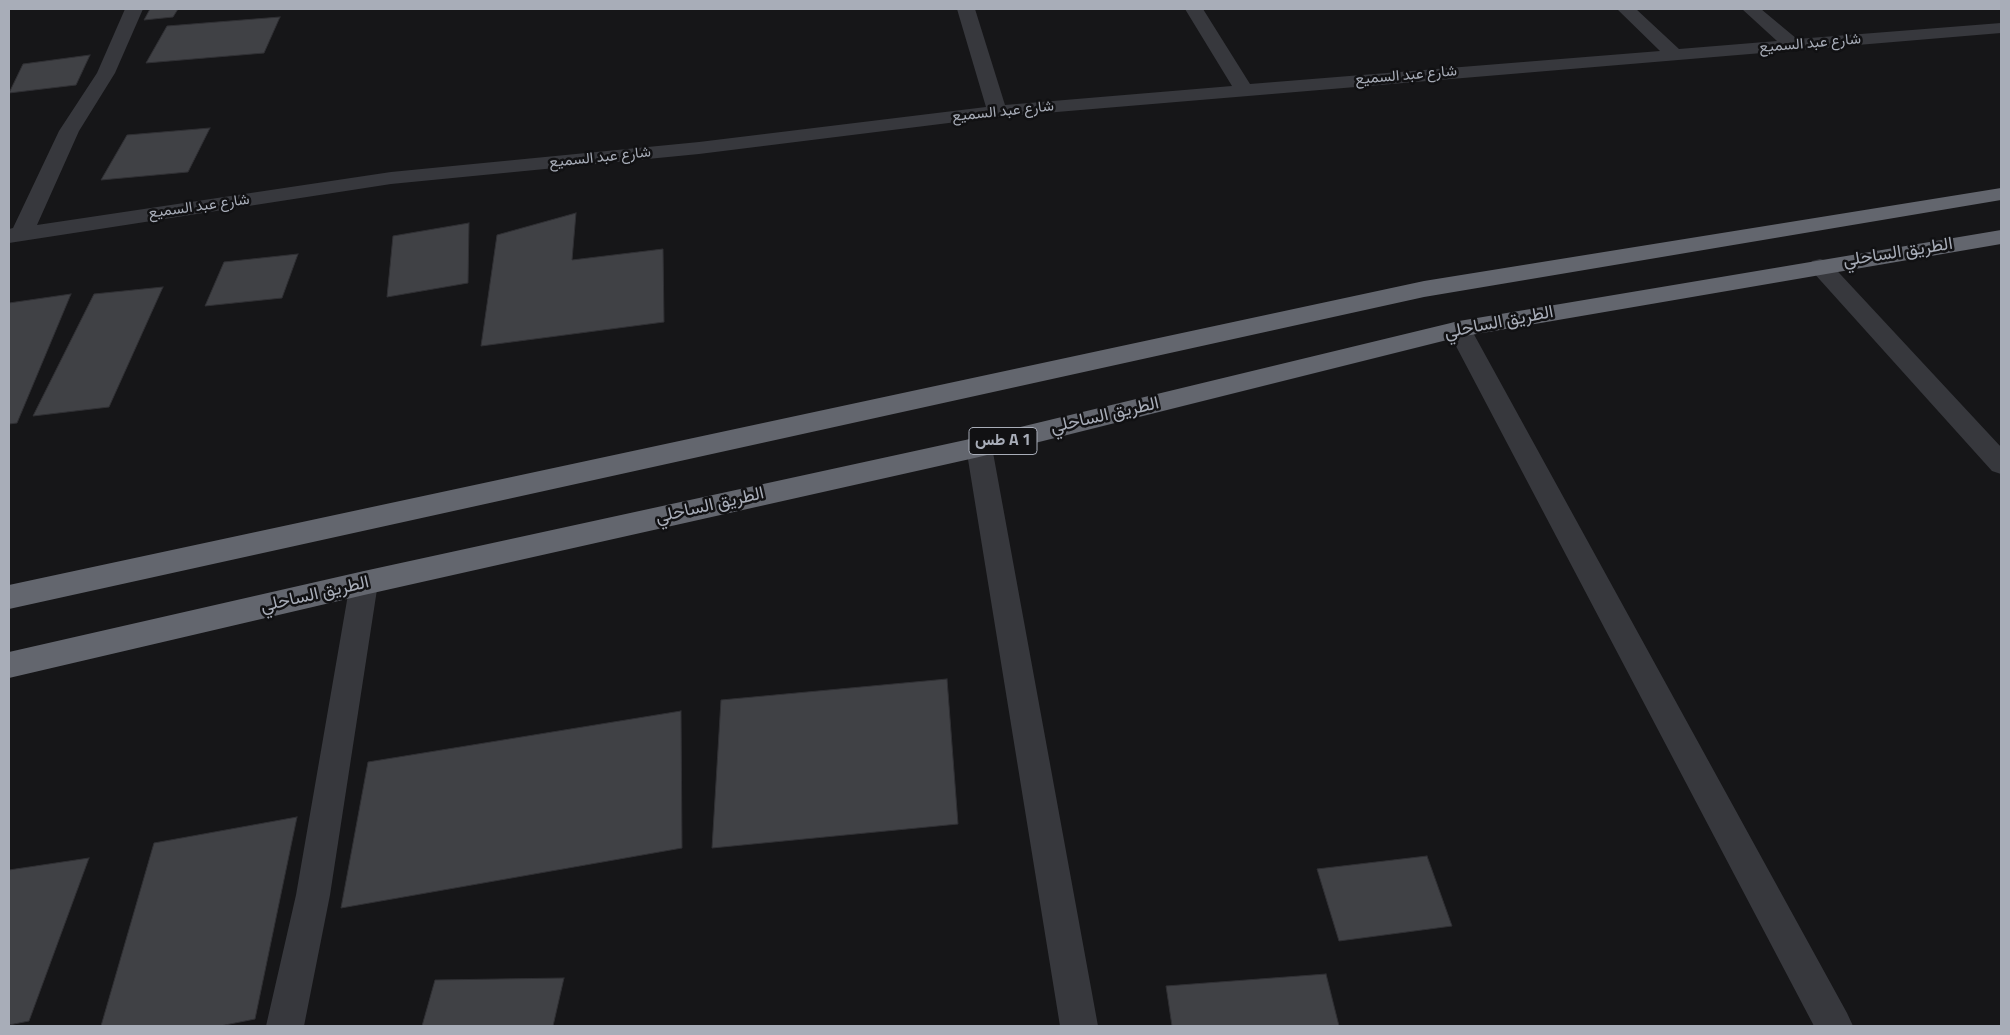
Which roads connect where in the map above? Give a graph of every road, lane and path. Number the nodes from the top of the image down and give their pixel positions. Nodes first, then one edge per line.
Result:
1 (134, 9) edge
2 (966, 9) edge
3 (1194, 9) edge
4 (1626, 9) edge
5 (1751, 9) edge
6 (1997, 22) edge
7 (1793, 45) junction
8 (1674, 54) junction
9 (1245, 91) junction
10 (997, 111) junction
11 (2001, 194) edge
12 (15, 234) edge
13 (2001, 237) edge
14 (1820, 266) junction
15 (1458, 329) junction
16 (979, 447) junction
17 (2001, 464) edge
18 (364, 583) junction
19 (9, 597) edge
20 (9, 666) edge
21 (285, 1026) edge
22 (1079, 1026) edge
23 (1834, 1026) edge

1 - 12 street
2 - 10 street
3 - 9 street
4 - 8 street
5 - 7 street
6 - 7 street, شارع عبد السميع
7 - 8 street, شارع عبد السميع
8 - 9 street, شارع عبد السميع
9 - 10 street, شارع عبد السميع
10 - 12 street, شارع عبد السميع
11 - 19 highway
13 - 14 highway, الطريق الساحلي / طس A 1
14 - 15 highway, الطريق الساحلي / طس A 1
14 - 17 street
15 - 16 highway, الطريق الساحلي / طس A 1
15 - 23 street
16 - 18 highway, الطريق الساحلي / طس A 1
16 - 22 street
18 - 20 highway, الطريق الساحلي / طس A 1
18 - 21 street

